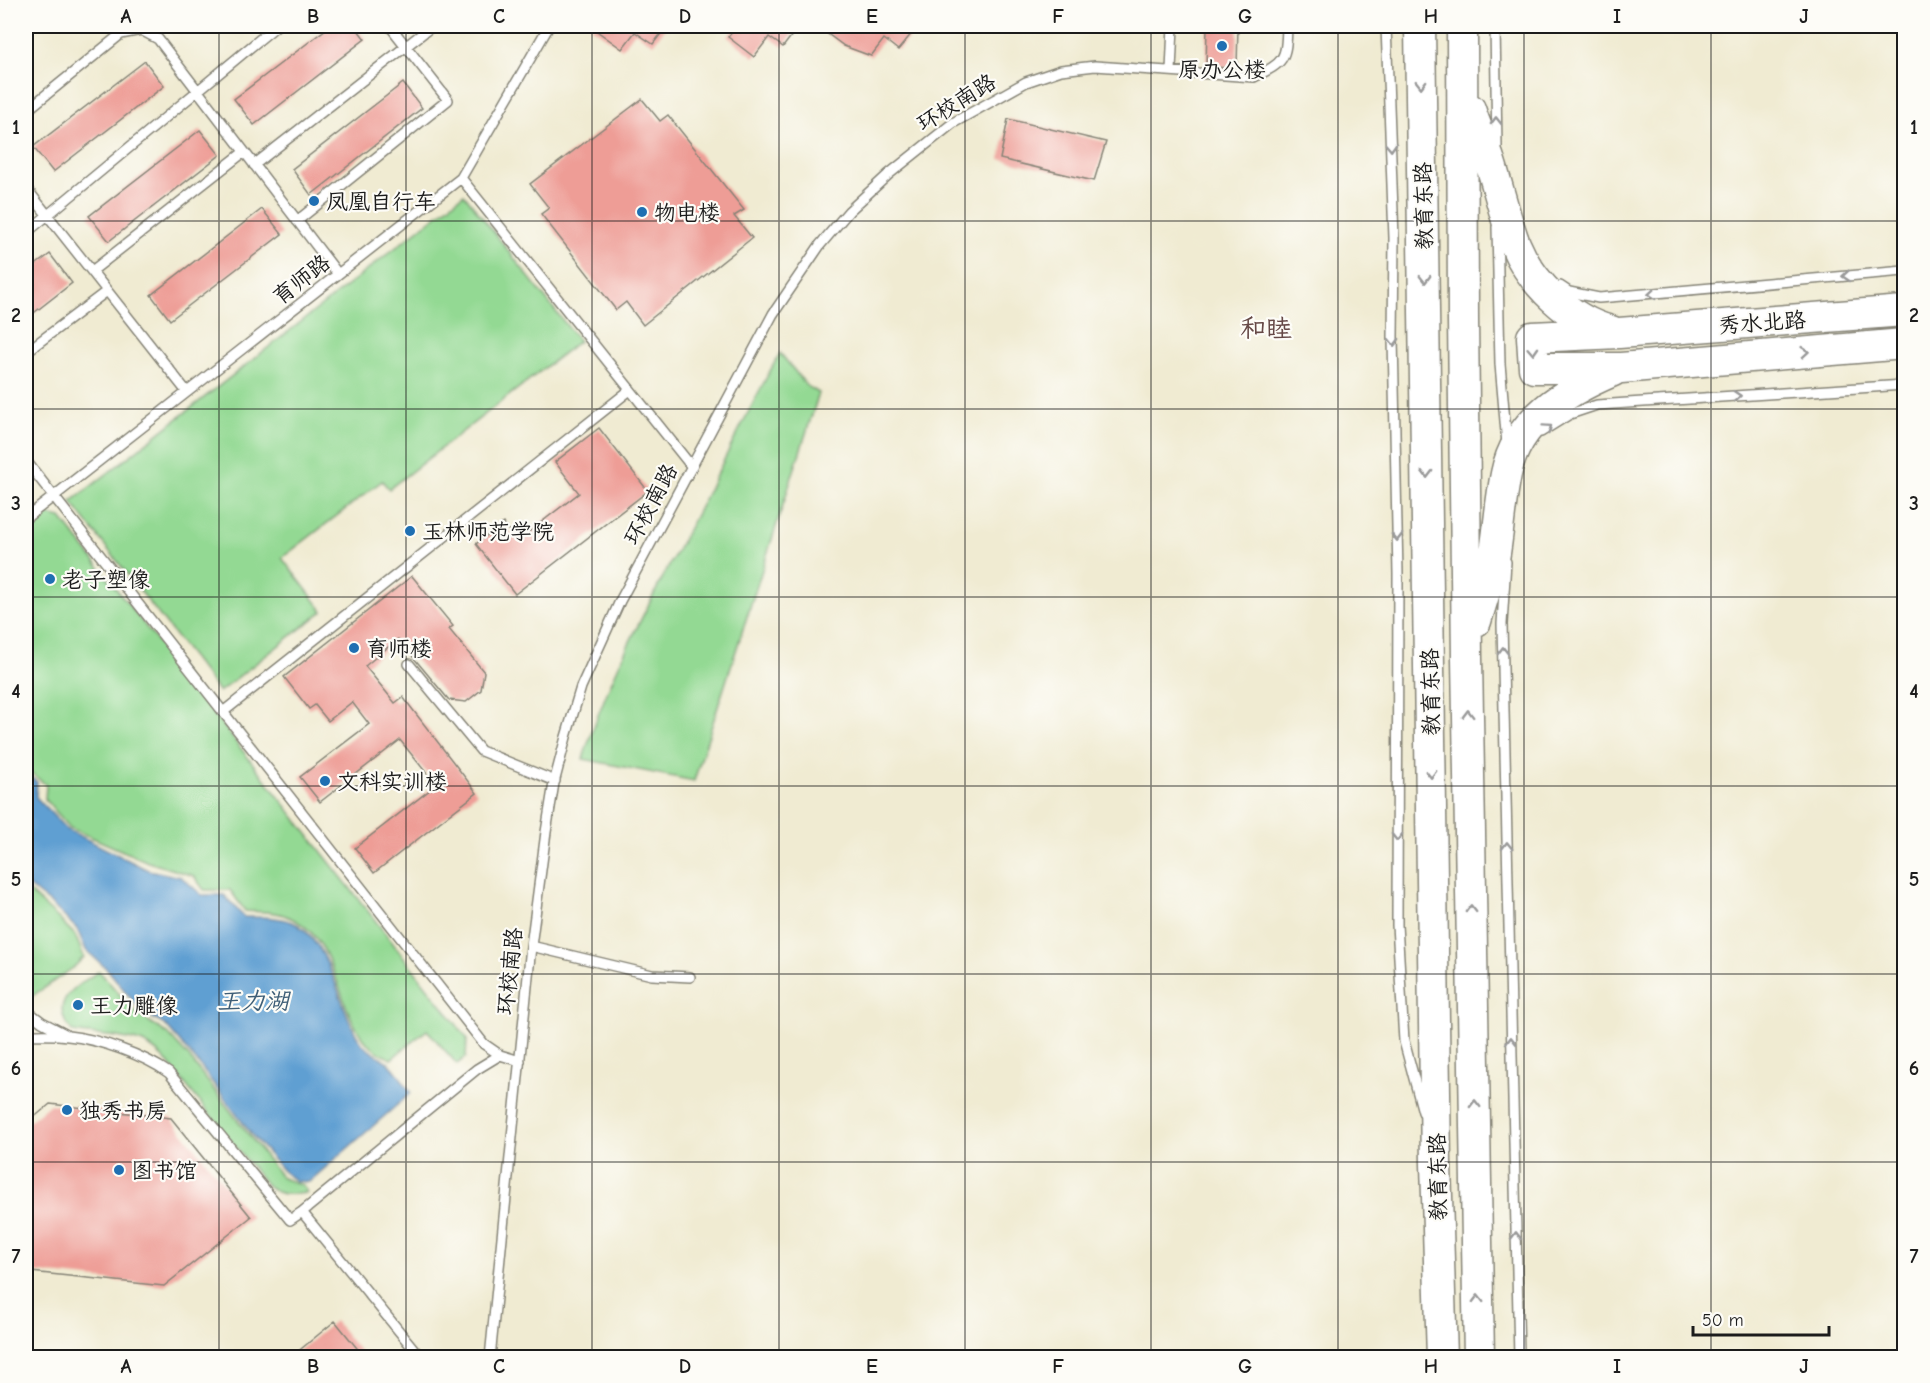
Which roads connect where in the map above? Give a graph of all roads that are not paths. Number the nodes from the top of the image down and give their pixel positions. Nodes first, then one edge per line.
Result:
1 (276, 26) edge
2 (390, 26) edge
3 (432, 26) edge
4 (549, 26) edge
5 (1173, 26) edge
6 (1287, 26) edge
7 (1386, 26) edge
8 (1420, 26) edge
9 (1462, 26) edge
10 (1495, 26) edge
11 (405, 46) junction
12 (1172, 71) junction
13 (1463, 89) junction
14 (198, 91) junction
15 (26, 111) edge
16 (1497, 147) junction
17 (244, 152) junction
18 (254, 165) junction
19 (461, 178) junction
20 (1496, 182) junction
21 (26, 188) edge
22 (47, 216) junction
23 (297, 221) junction
24 (26, 234) edge
25 (92, 271) junction
26 (1905, 271) edge
27 (338, 274) junction
28 (107, 291) junction
29 (1905, 311) edge
30 (1619, 333) junction
31 (1905, 344) edge
32 (26, 352) edge
33 (1622, 368) junction
34 (1905, 385) edge
35 (630, 390) junction
36 (187, 392) junction
37 (1534, 440) dead end
38 (1518, 456) junction
39 (26, 461) edge
40 (692, 467) junction
41 (1511, 494) junction
42 (54, 496) junction
43 (26, 518) edge
44 (1509, 530) dead end
45 (1507, 553) dead end
46 (1467, 658) junction
47 (409, 664) dead end
48 (222, 712) junction
49 (555, 781) junction
50 (531, 946) junction
51 (690, 977) dead end
52 (26, 1010) edge
53 (26, 1035) edge
54 (68, 1035) junction
55 (500, 1055) junction
56 (520, 1061) junction
57 (1436, 1164) junction
58 (302, 1212) junction
59 (421, 1358) edge
60 (490, 1358) edge
61 (1443, 1358) edge
62 (1479, 1358) edge
63 (1518, 1358) edge

1 - 14 lane
2 - 11 lane
3 - 11 lane
4 - 19 lane, 育师路
5 - 12 lane
6 - 12 lane, 环校南路
7 -> 57 lane
8 -> 57 main road, 教育东路
9 - 13 main road, 教育东路
16 -> 10 lane
11 - 18 lane
11 - 23 lane
12 - 40 lane, 环校南路
13 - 20 main road
13 - 46 main road, 教育东路
14 - 15 lane
14 - 17 lane
14 - 22 lane
16 - 20 lane
26 -> 16 lane
17 - 18 lane
17 - 25 lane
18 - 23 lane
19 - 27 lane, 育师路
19 - 35 lane
20 - 30 main road
20 - 38 lane
21 - 22 lane
22 - 24 lane
22 - 25 lane
23 - 27 lane
25 - 28 lane
27 - 36 lane, 育师路
28 - 32 lane
28 - 36 lane
29 - 30 main road, 秀水北路
30 -> 33 main road, 秀水北路
33 -> 31 main road, 秀水北路
33 - 38 main road
37 -> 34 lane
35 - 40 lane
35 - 48 lane
36 - 42 lane, 育师路
38 - 41 lane
38 - 41 lane
38 - 46 main road
39 - 42 lane
40 - 49 lane, 环校南路
41 - 44 lane
42 - 43 lane, 育师路
42 - 48 lane
63 -> 45 lane
62 -> 46 main road, 教育东路
47 - 49 lane
48 - 55 lane
49 - 50 lane, 环校南路
50 - 51 lane
50 - 56 lane, 环校南路
52 - 54 lane
53 - 54 lane
54 - 58 lane
55 - 56 lane
55 - 58 lane
56 - 60 lane, 环校南路
57 - 61 main road, 教育东路
58 - 59 lane

